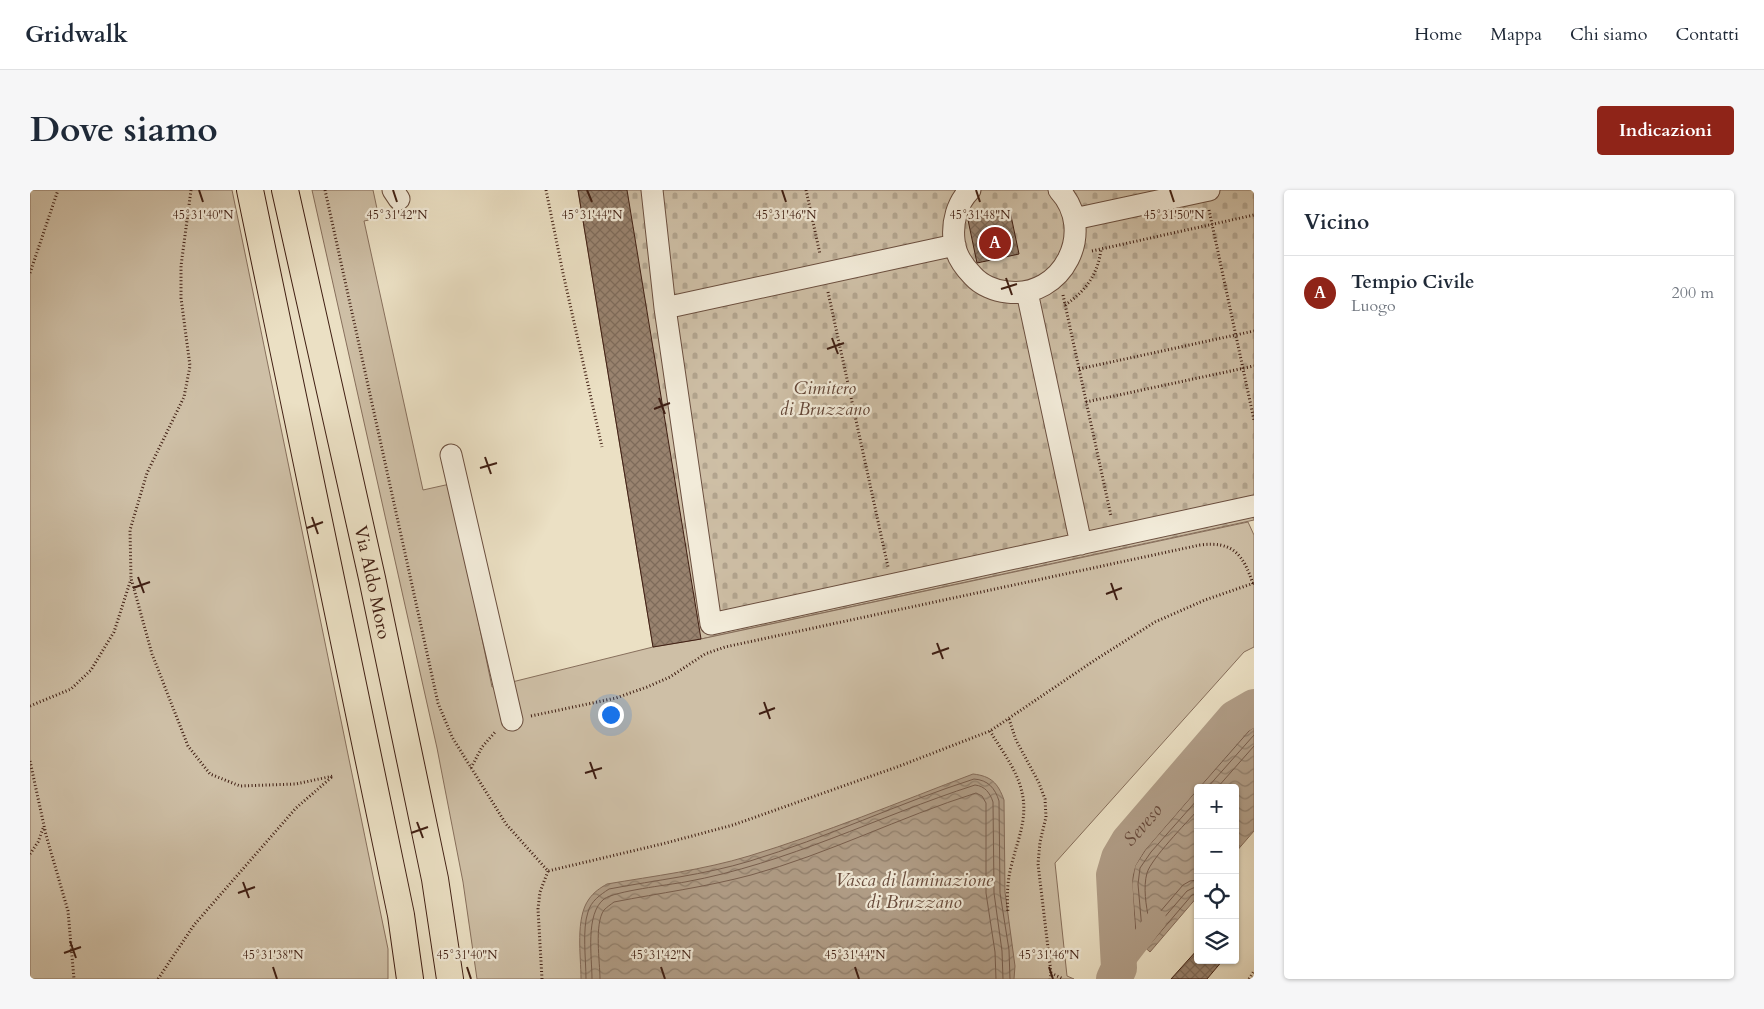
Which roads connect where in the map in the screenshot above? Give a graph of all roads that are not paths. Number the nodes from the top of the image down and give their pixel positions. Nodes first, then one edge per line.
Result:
1 (250, 190) edge
2 (285, 190) edge
3 (393, 190) edge
4 (401, 190) edge
5 (652, 190) edge
6 (970, 190) edge
7 (1059, 190) edge
8 (1207, 190) edge
9 (1074, 219) junction
10 (954, 245) junction
11 (1027, 292) junction
12 (665, 308) junction
13 (451, 455) dead end
14 (1254, 506) edge
15 (1081, 544) junction
16 (512, 720) road end
17 (410, 979) edge
18 (450, 979) edge

1 - 17 main road
2 - 18 main road, Via Aldo Moro
3 - 4 street
5 - 12 street
6 - 10 street
7 - 9 street
8 - 9 street
9 - 11 street
10 - 11 street
10 - 12 street
11 - 15 street
12 - 15 street
13 - 16 street
14 - 15 street

